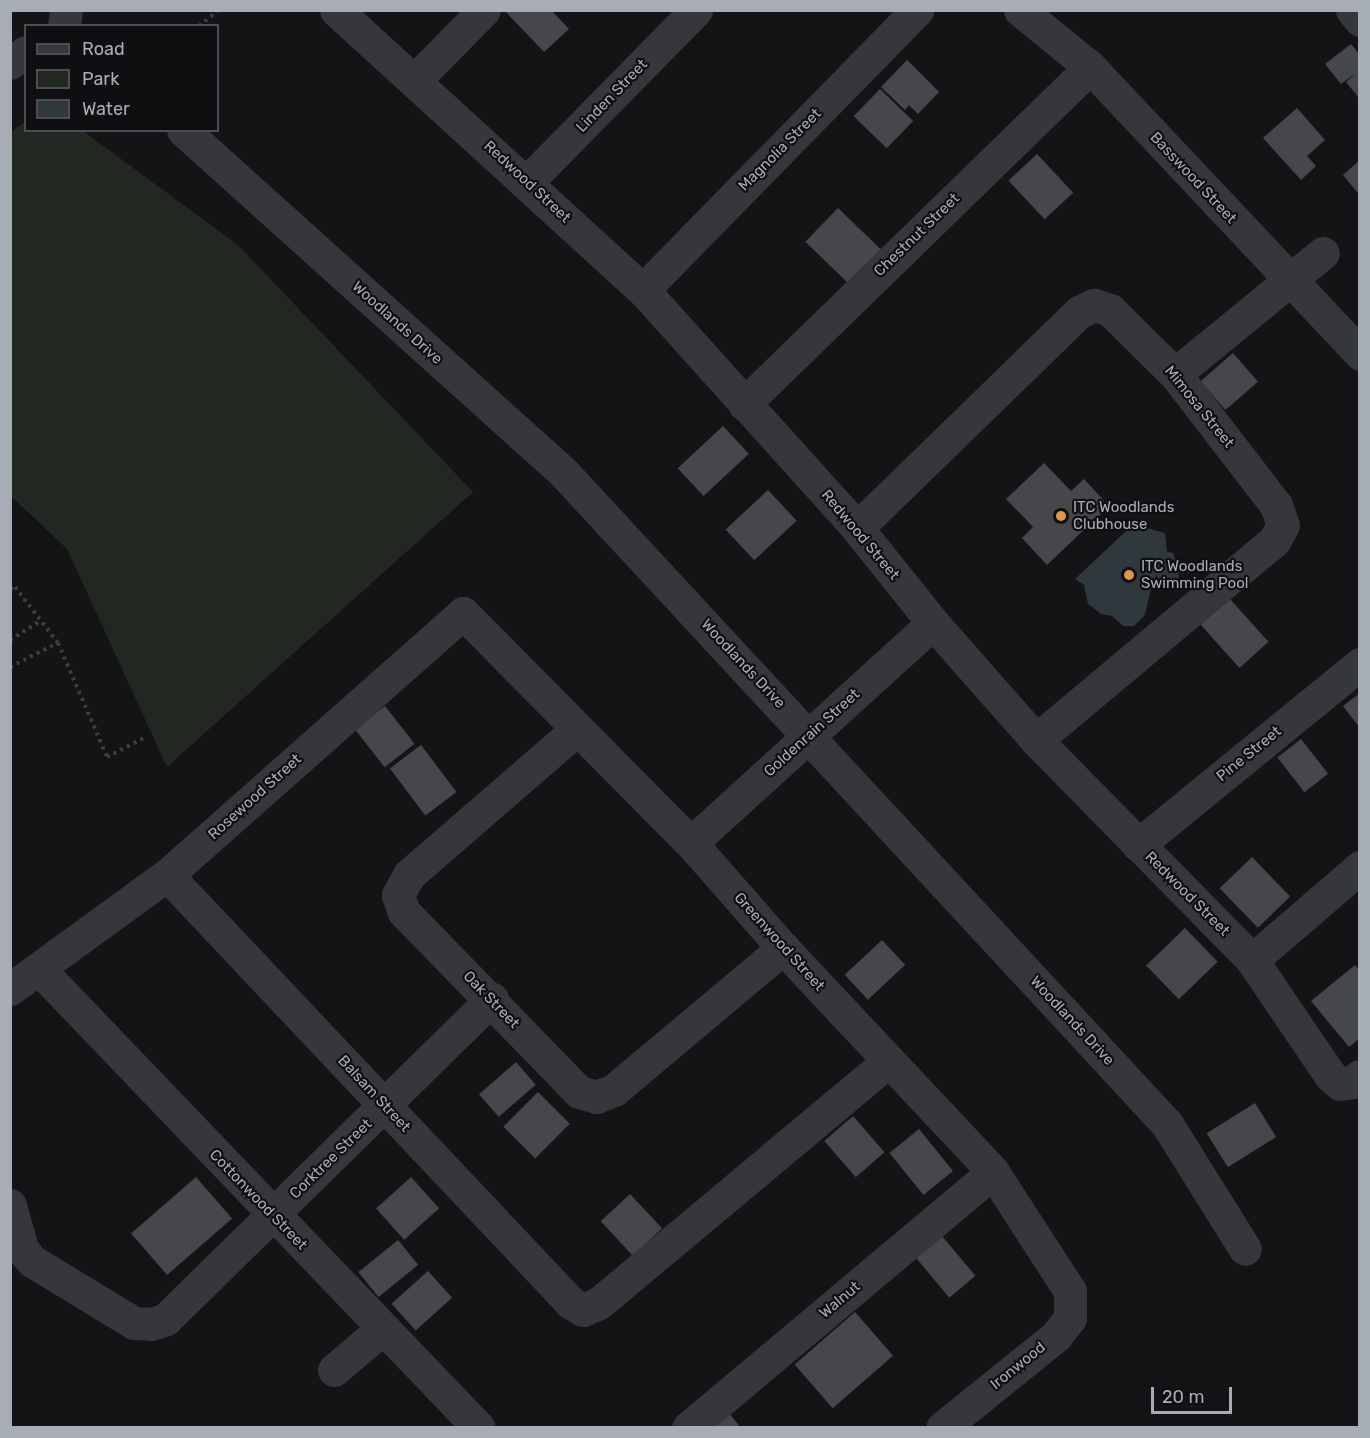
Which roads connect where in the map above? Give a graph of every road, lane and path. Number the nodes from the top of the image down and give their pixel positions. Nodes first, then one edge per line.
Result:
1 (219, 10) edge
2 (336, 10) edge
3 (484, 10) edge
4 (696, 10) edge
5 (917, 10) edge
6 (1020, 10) edge
7 (1352, 10) edge
8 (1359, 20) edge
9 (202, 24) edge
10 (24, 53) edge
11 (10, 63) edge
12 (1090, 67) junction
13 (415, 80) junction
14 (185, 132) edge
15 (528, 182) junction
16 (1323, 253) dead end
17 (1290, 282) junction
18 (643, 290) junction
19 (1359, 354) edge
20 (1175, 374) junction
21 (744, 404) junction
22 (857, 528) junction
23 (10, 589) edge
24 (463, 613) joint
25 (41, 621) junction
26 (933, 623) junction
27 (10, 640) edge
28 (58, 643) junction
29 (1359, 664) edge
30 (10, 667) edge
31 (575, 731) junction
32 (810, 734) junction
33 (144, 738) dead end
34 (1036, 740) junction
35 (691, 843) junction
36 (1138, 845) junction
37 (1359, 867) edge
38 (167, 875) junction
39 (783, 948) junction
40 (1252, 960) junction
41 (40, 970) junction
42 (10, 989) edge
43 (492, 999) junction
44 (888, 1060) junction
45 (1355, 1079) edge
46 (385, 1106) junction
47 (993, 1172) junction
48 (10, 1205) edge
49 (272, 1216) junction
50 (1245, 1249) dead end
51 (1070, 1291) joint
52 (382, 1329) junction
53 (334, 1370) dead end
54 (479, 1428) edge
55 (688, 1428) edge
56 (942, 1428) edge

1 - 9 path
2 - 13 street, Redwood Street
3 - 13 street
4 - 15 street, Linden Street
5 - 18 street, Magnolia Street
6 - 12 street, Basswood Street
7 - 8 street
10 - 11 street
12 - 17 street, Basswood Street
12 - 21 street, Chestnut Street
13 - 15 street, Redwood Street
14 - 32 street, Woodlands Drive
15 - 18 street, Redwood Street
16 - 17 street
17 - 19 street, Basswood Street
17 - 20 street
18 - 21 street, Redwood Street
20 - 22 street, Mimosa Street
20 - 34 street, Mimosa Street
21 - 22 street, Redwood Street
22 - 26 street, Redwood Street
23 - 25 path
24 - 31 street, Greenwood Street
24 - 38 street, Rosewood Street
25 - 27 path
25 - 28 path
26 - 32 street, Goldenrain Street
26 - 34 street, Redwood Street
28 - 30 path
28 - 33 path
29 - 36 street, Pine Street
31 - 35 street, Greenwood Street
31 - 43 street, Oak Street
32 - 35 street, Goldenrain Street
32 - 50 street, Woodlands Drive
34 - 36 street, Redwood Street
35 - 39 street, Greenwood Street
36 - 40 street, Redwood Street
37 - 40 street
38 - 41 street, Rosewood Street
38 - 46 street, Balsam Street
39 - 43 street, Oak Street
39 - 44 street, Greenwood Street
40 - 45 street, Redwood Street
41 - 42 street, Rosewood Street
41 - 49 street, Cottonwood Street
43 - 46 street, Corktree Street
44 - 46 street, Balsam Street
44 - 47 street, Greenwood Street
46 - 49 street, Corktree Street
47 - 51 street, Greenwood Street
47 - 55 street, Walnut
48 - 49 street, Corktree Street
49 - 52 street, Cottonwood Street
51 - 56 street, Ironwood
52 - 53 street
52 - 54 street, Cottonwood Street

